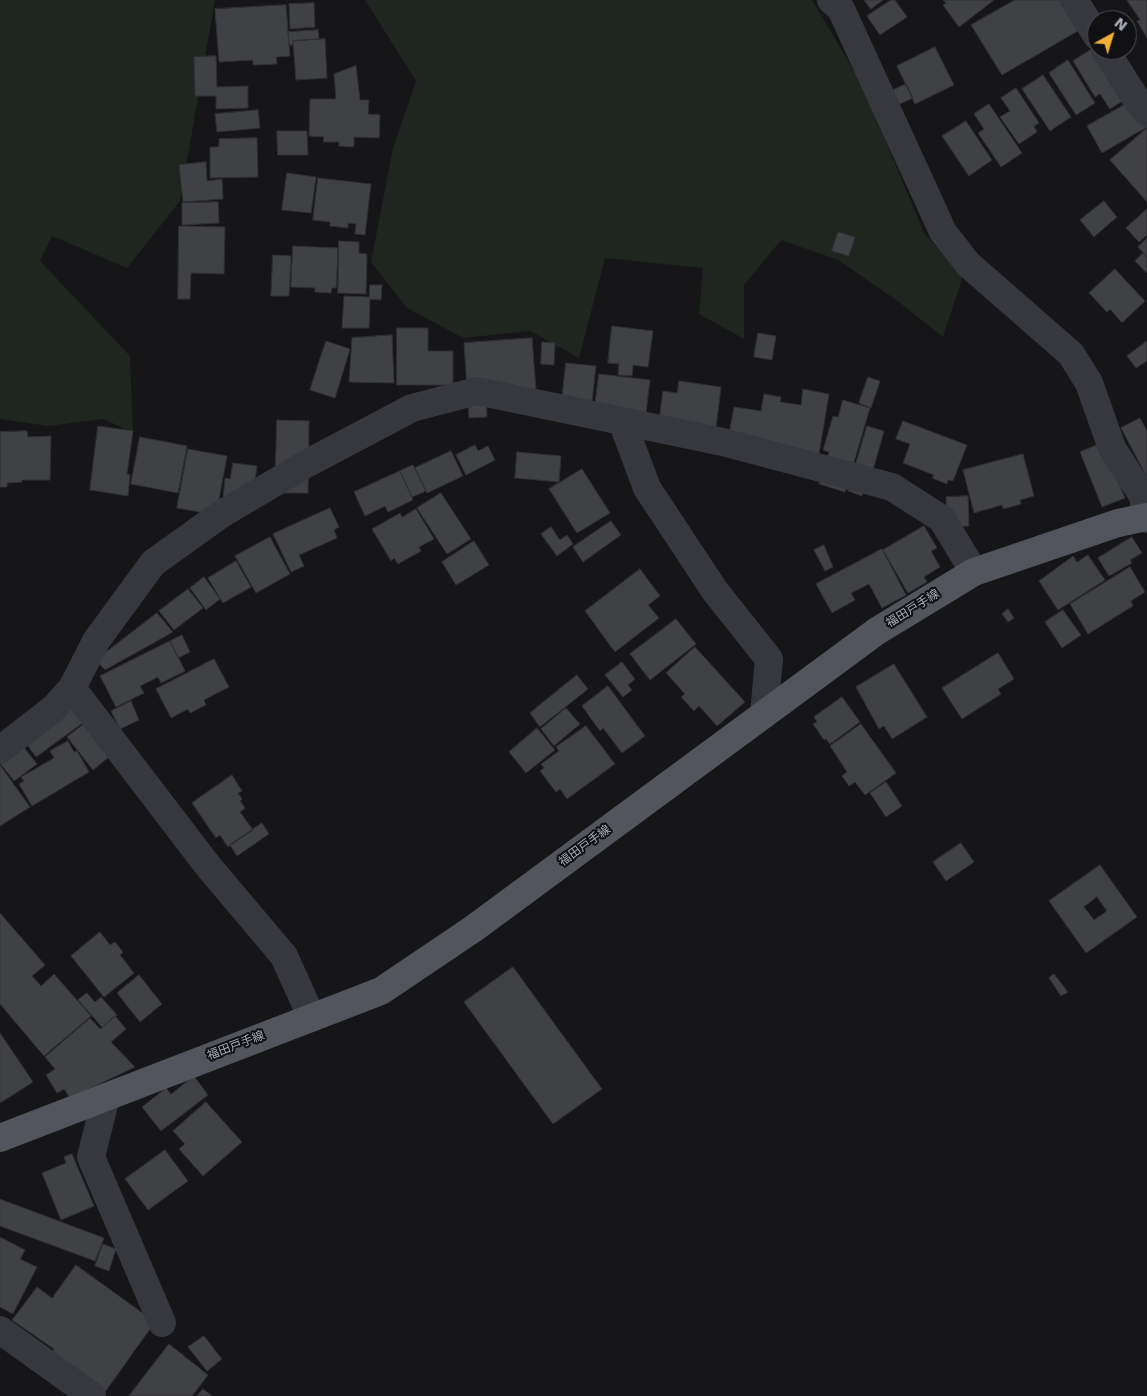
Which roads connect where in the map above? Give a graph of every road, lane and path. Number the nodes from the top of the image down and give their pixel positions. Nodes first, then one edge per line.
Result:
1 (1074, 0) edge
2 (840, 3) edge
3 (1087, 20) edge
4 (1111, 60) edge
5 (1147, 112) edge
6 (622, 421) junction
7 (1147, 518) edge
8 (974, 572) junction
9 (72, 688) junction
10 (764, 714) junction
11 (0, 750) edge
12 (311, 1016) junction
13 (106, 1097) junction
14 (71, 1111) junction
15 (0, 1138) edge
16 (91, 1157) junction
17 (162, 1323) dead end
18 (0, 1330) edge
19 (92, 1396) edge

1 - 3 street
2 - 7 street
4 - 5 street
6 - 8 street
6 - 9 street
6 - 10 street
7 - 8 main road, 福田戸手線
8 - 10 main road, 福田戸手線
9 - 11 street
9 - 12 street
10 - 12 main road, 福田戸手線
12 - 13 main road, 福田戸手線
13 - 14 main road, 福田戸手線
13 - 16 street
14 - 15 main road, 福田戸手線
14 - 16 street
16 - 17 street
18 - 19 street

